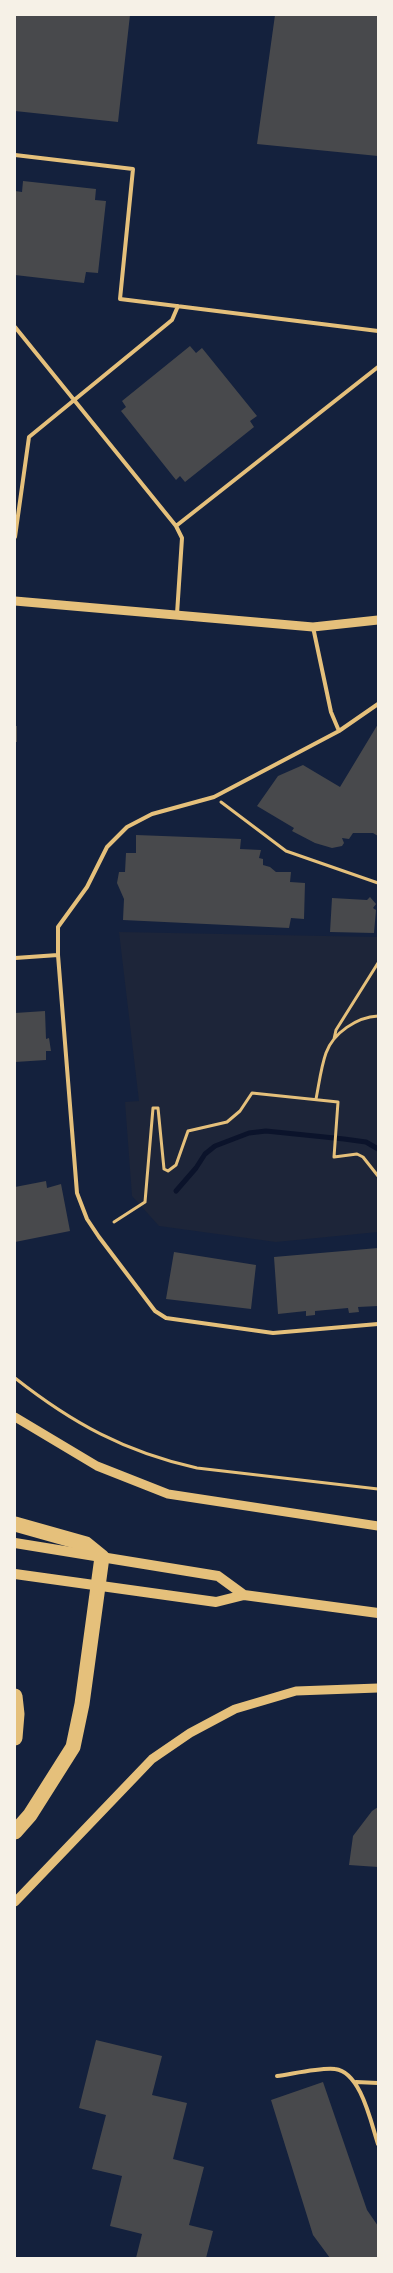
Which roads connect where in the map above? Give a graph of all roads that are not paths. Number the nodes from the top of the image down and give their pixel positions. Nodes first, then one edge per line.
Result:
1 (15, 155) edge
2 (178, 306) junction
3 (15, 327) edge
4 (378, 331) edge
5 (378, 367) edge
6 (74, 399) junction
7 (176, 526) junction
8 (15, 537) edge
9 (15, 601) edge
10 (177, 615) junction
11 (378, 620) edge
12 (313, 627) junction
13 (378, 704) edge
14 (339, 731) junction
15 (58, 955) junction
16 (15, 958) edge
17 (378, 1324) edge
18 (15, 1417) edge
19 (15, 1524) edge
20 (378, 1526) edge
21 (15, 1543) edge
22 (102, 1557) junction
23 (15, 1574) edge
24 (97, 1585) junction
25 (244, 1595) junction
26 (378, 1613) edge
27 (378, 1688) edge
28 (15, 1696) edge
29 (15, 1738) edge
30 (15, 1832) edge
31 (15, 1902) edge
32 (277, 2076) dead end
33 (356, 2082) junction
34 (378, 2083) edge
35 (371, 2125) junction
36 (378, 2126) edge
37 (378, 2144) edge

1 - 2 lane
2 - 4 lane
2 - 6 lane
3 - 6 lane
5 - 7 lane
6 - 7 lane
6 - 8 lane
7 - 10 lane
9 - 10 street
10 - 12 street
11 - 12 street
12 - 14 lane
13 - 14 lane
14 - 15 lane
15 - 16 lane
15 - 17 lane
18 - 20 street
19 - 22 highway
21 - 22 main road
22 - 24 highway
22 - 25 main road
23 - 24 main road
24 - 25 main road
24 - 30 highway
25 - 26 main road
27 - 31 street
28 - 29 highway
32 - 33 lane
33 - 34 lane
33 - 35 lane
35 - 36 lane
35 - 37 lane

